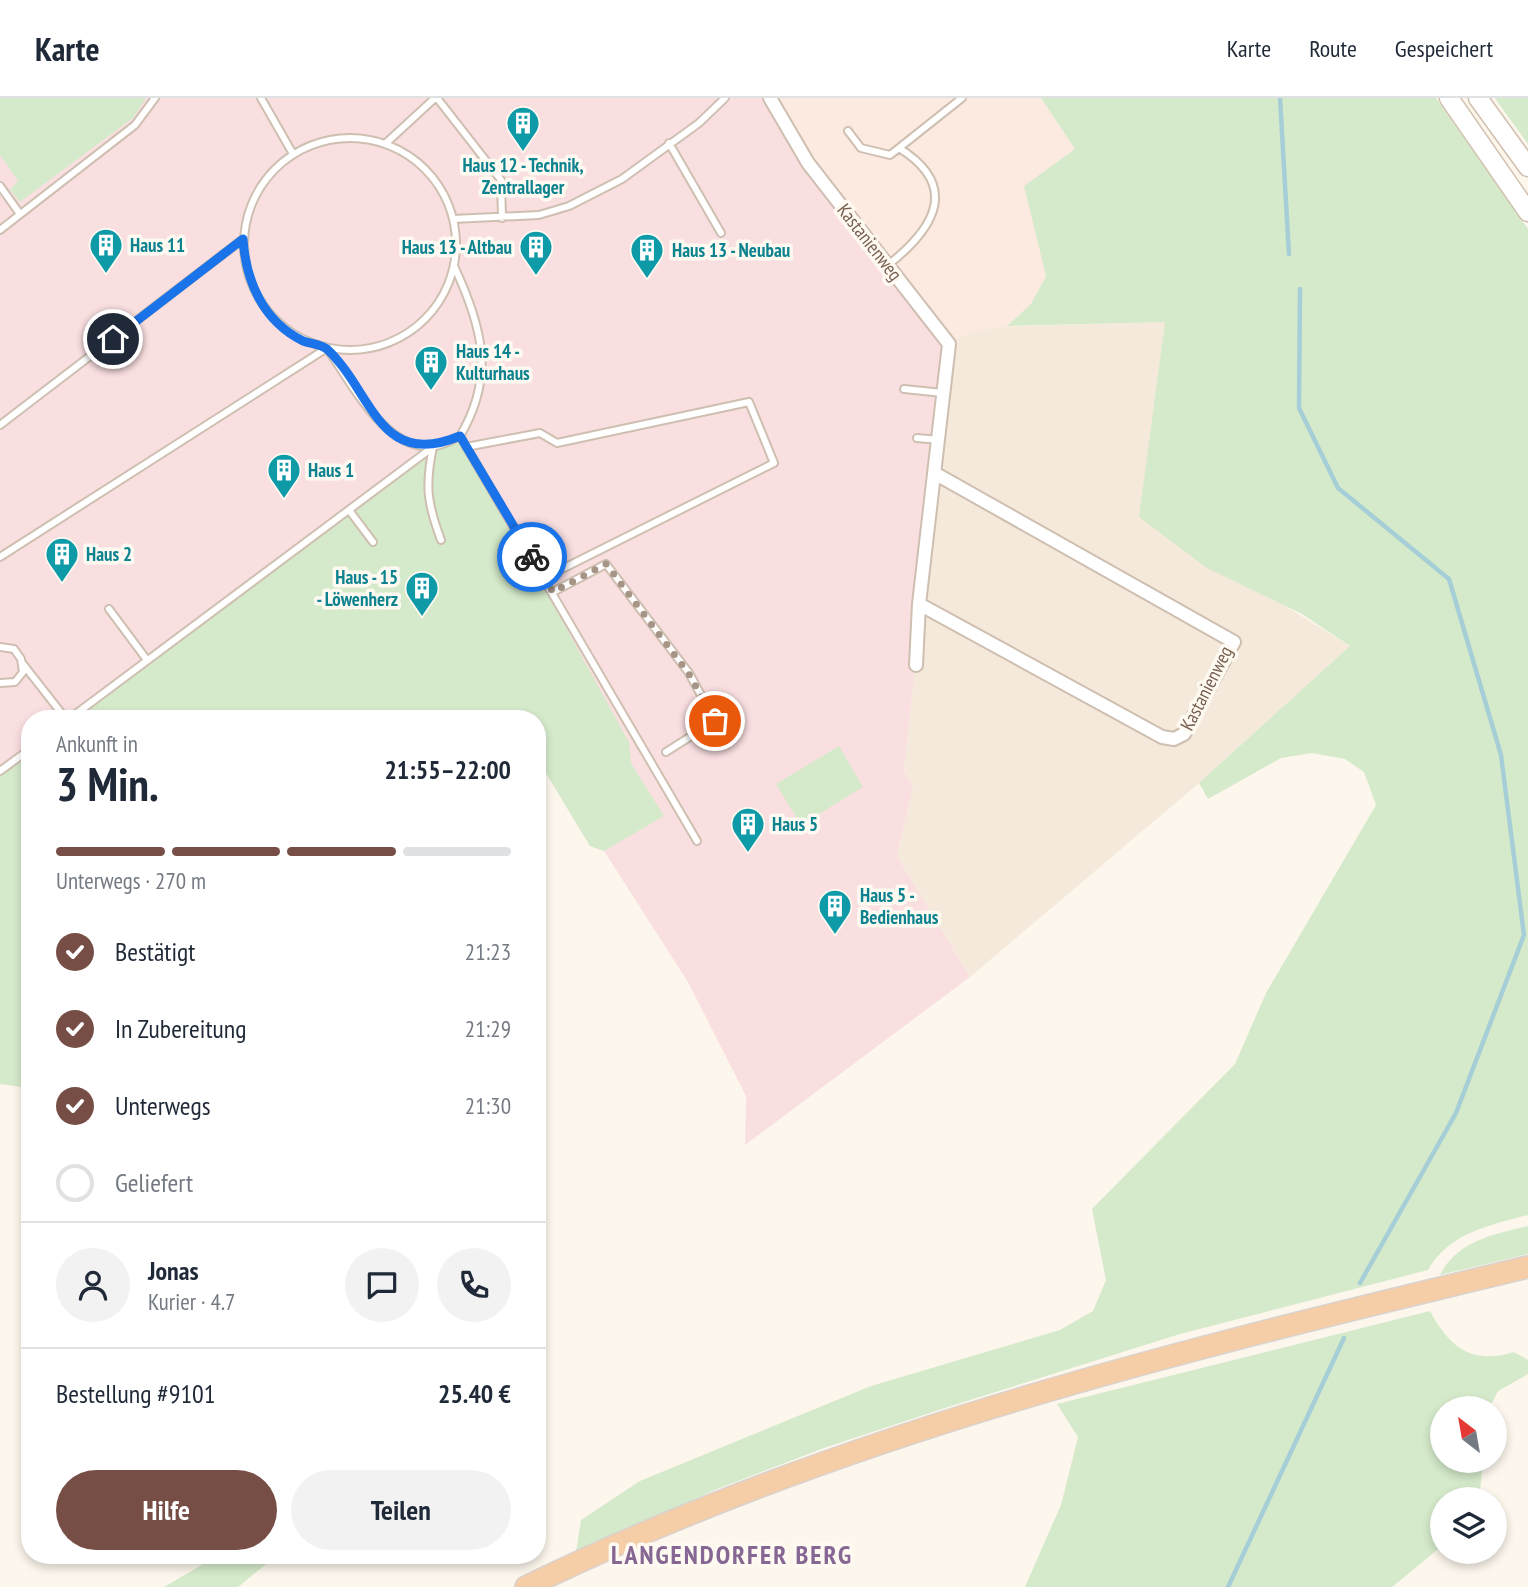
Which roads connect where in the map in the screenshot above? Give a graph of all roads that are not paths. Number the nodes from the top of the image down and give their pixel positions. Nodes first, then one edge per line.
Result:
1 (155, 98) edge
2 (261, 98) edge
3 (436, 98) edge
4 (725, 98) edge
5 (770, 98) edge
6 (962, 98) edge
7 (1448, 98) edge
8 (1478, 98) edge
9 (848, 131) dead end
10 (669, 143) junction
11 (385, 144) junction
12 (899, 148) junction
13 (293, 154) junction
14 (1528, 167) edge
15 (0, 186) edge
16 (1528, 212) edge
17 (20, 214) junction
18 (502, 218) junction
19 (453, 219) junction
20 (0, 230) edge
21 (721, 233) dead end
22 (243, 239) junction
23 (888, 264) junction
24 (454, 266) junction
25 (327, 348) junction
26 (904, 389) dead end
27 (944, 393) junction
28 (0, 425) edge
29 (460, 436) junction
30 (917, 438) dead end
31 (939, 440) junction
32 (433, 447) junction
33 (466, 447) junction
34 (936, 474) junction
35 (349, 510) junction
36 (441, 540) dead end
37 (373, 542) dead end
38 (0, 557) edge
39 (544, 578) junction
40 (553, 592) junction
41 (919, 604) junction
42 (109, 609) dead end
43 (0, 647) edge
44 (148, 660) junction
45 (23, 664) junction
46 (916, 665) dead end
47 (0, 683) edge
48 (60, 710) edge
49 (79, 710) edge
50 (666, 752) dead end
51 (21, 756) edge
52 (0, 772) edge
53 (697, 841) dead end
54 (1518, 1270) edge
55 (526, 1587) edge

1 - 17 lane
2 - 13 lane
3 - 11 lane
3 - 18 lane
4 - 10 lane
5 - 23 street, Kastanienweg
6 - 12 lane
7 - 16 main road
8 - 14 main road
9 - 12 lane
10 - 18 lane
10 - 21 lane
11 - 13 lane
11 - 19 lane
12 - 23 lane
13 - 22 lane
15 - 17 lane
17 - 20 lane
18 - 19 lane
19 - 24 lane
22 - 25 lane
22 - 28 lane
23 - 27 street, Kastanienweg
24 - 25 lane
24 - 29 lane
25 - 32 lane
25 - 38 lane
26 - 27 lane
27 - 31 street, Kastanienweg
29 - 32 lane
29 - 33 lane
30 - 31 lane
31 - 34 street, Kastanienweg
32 - 35 lane
32 - 36 lane
33 - 39 lane
33 - 39 lane
34 - 41 street, Kastanienweg
34 - 41 street, Kastanienweg
35 - 37 lane
35 - 44 lane
39 - 40 lane
40 - 50 lane
40 - 53 lane
41 - 46 street, Kastanienweg
42 - 44 lane
43 - 45 lane
44 - 49 lane
45 - 47 lane
45 - 48 lane
51 - 52 lane
54 - 55 highway

